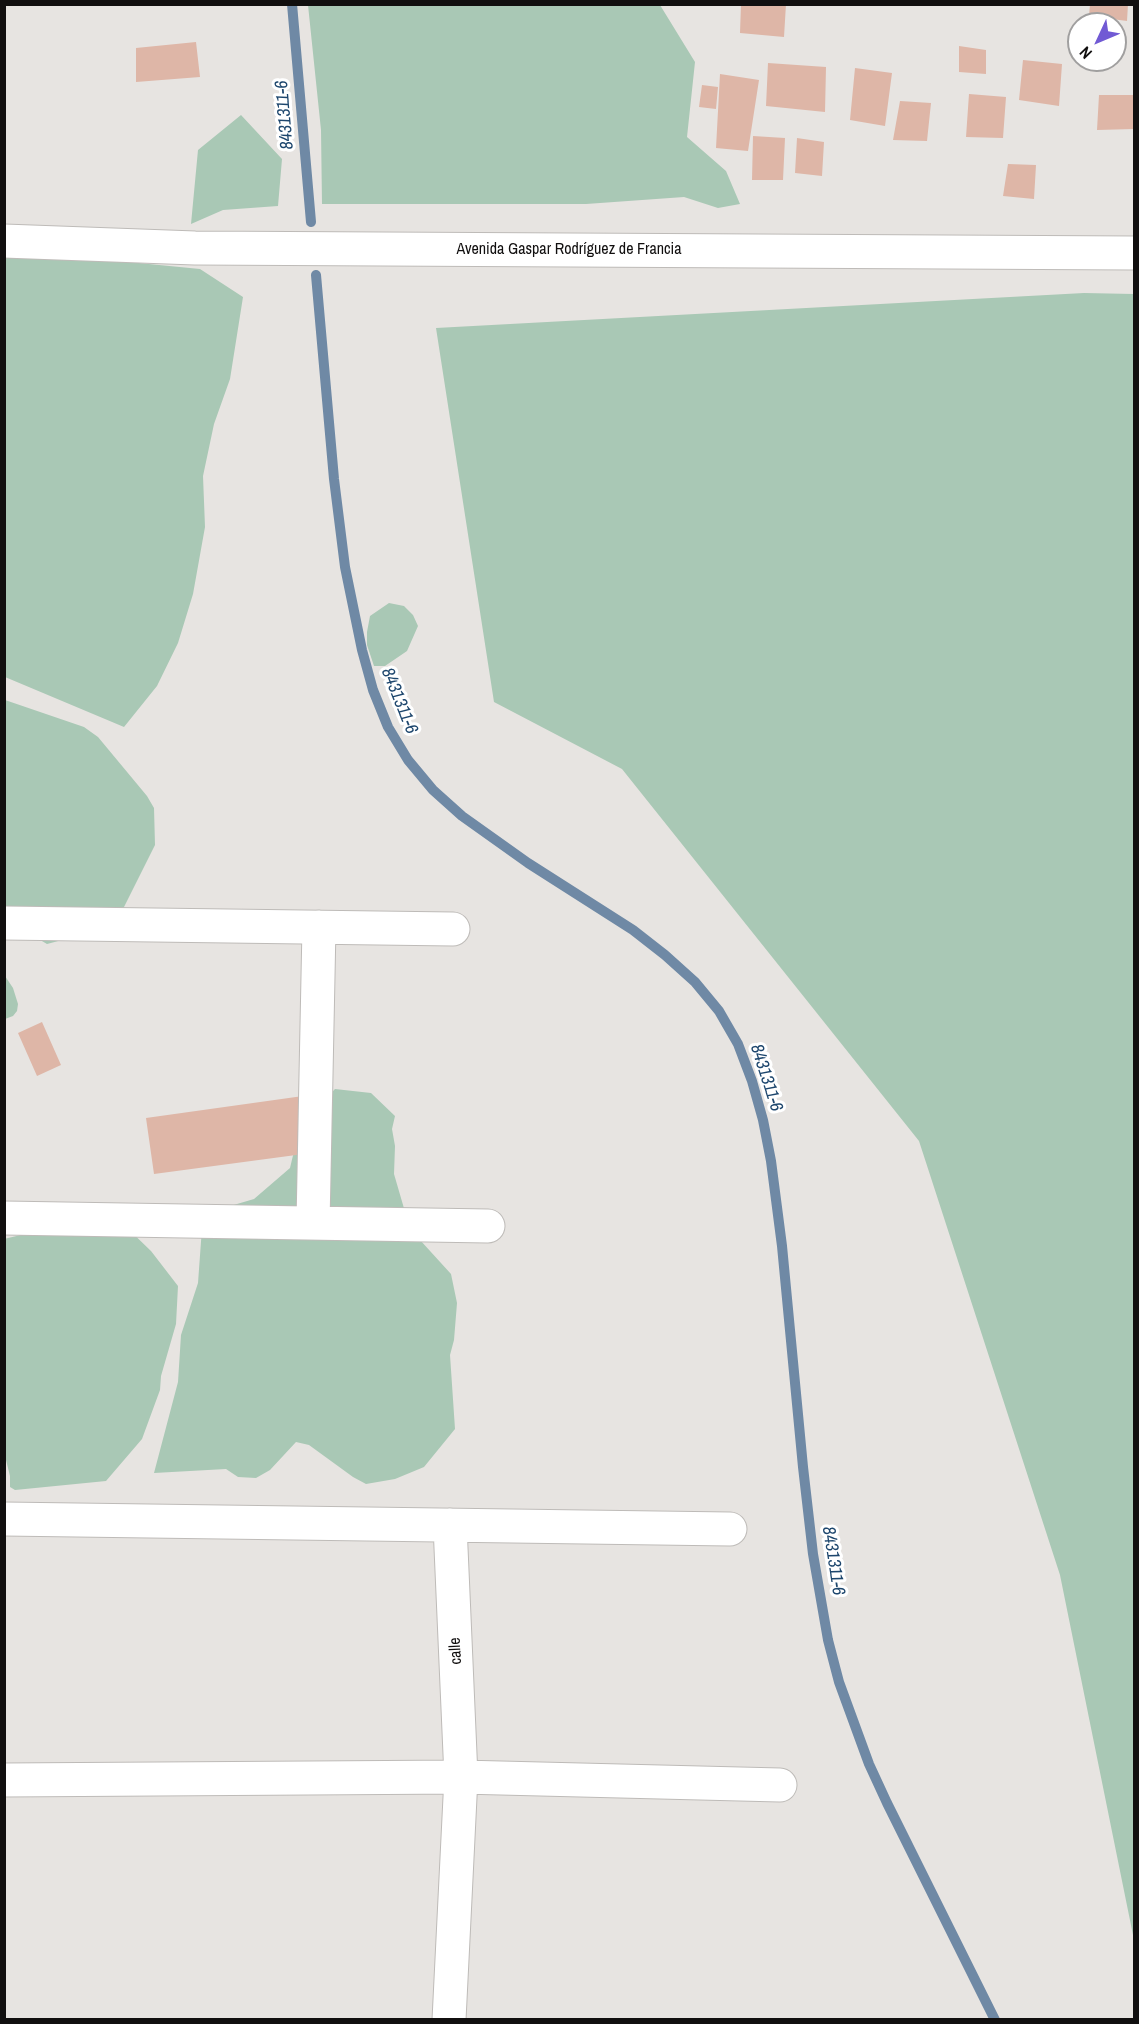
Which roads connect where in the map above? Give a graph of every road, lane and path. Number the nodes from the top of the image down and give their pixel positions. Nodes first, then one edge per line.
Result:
1 (4, 241) edge
2 (1134, 254) edge
3 (4, 922) edge
4 (319, 927) junction
5 (453, 929) dead end
6 (4, 1218) edge
7 (313, 1223) junction
8 (488, 1226) dead end
9 (4, 1519) edge
10 (450, 1525) junction
11 (730, 1529) dead end
12 (461, 1777) junction
13 (4, 1780) edge
14 (780, 1785) dead end
15 (449, 2019) edge

1 - 2 street, Avenida Gaspar Rodríguez de Francia
3 - 4 street
4 - 5 street
4 - 7 street
6 - 7 street
7 - 8 street
9 - 10 street
10 - 11 street
10 - 12 street, calle
12 - 13 street
12 - 14 street
12 - 15 street, calle

